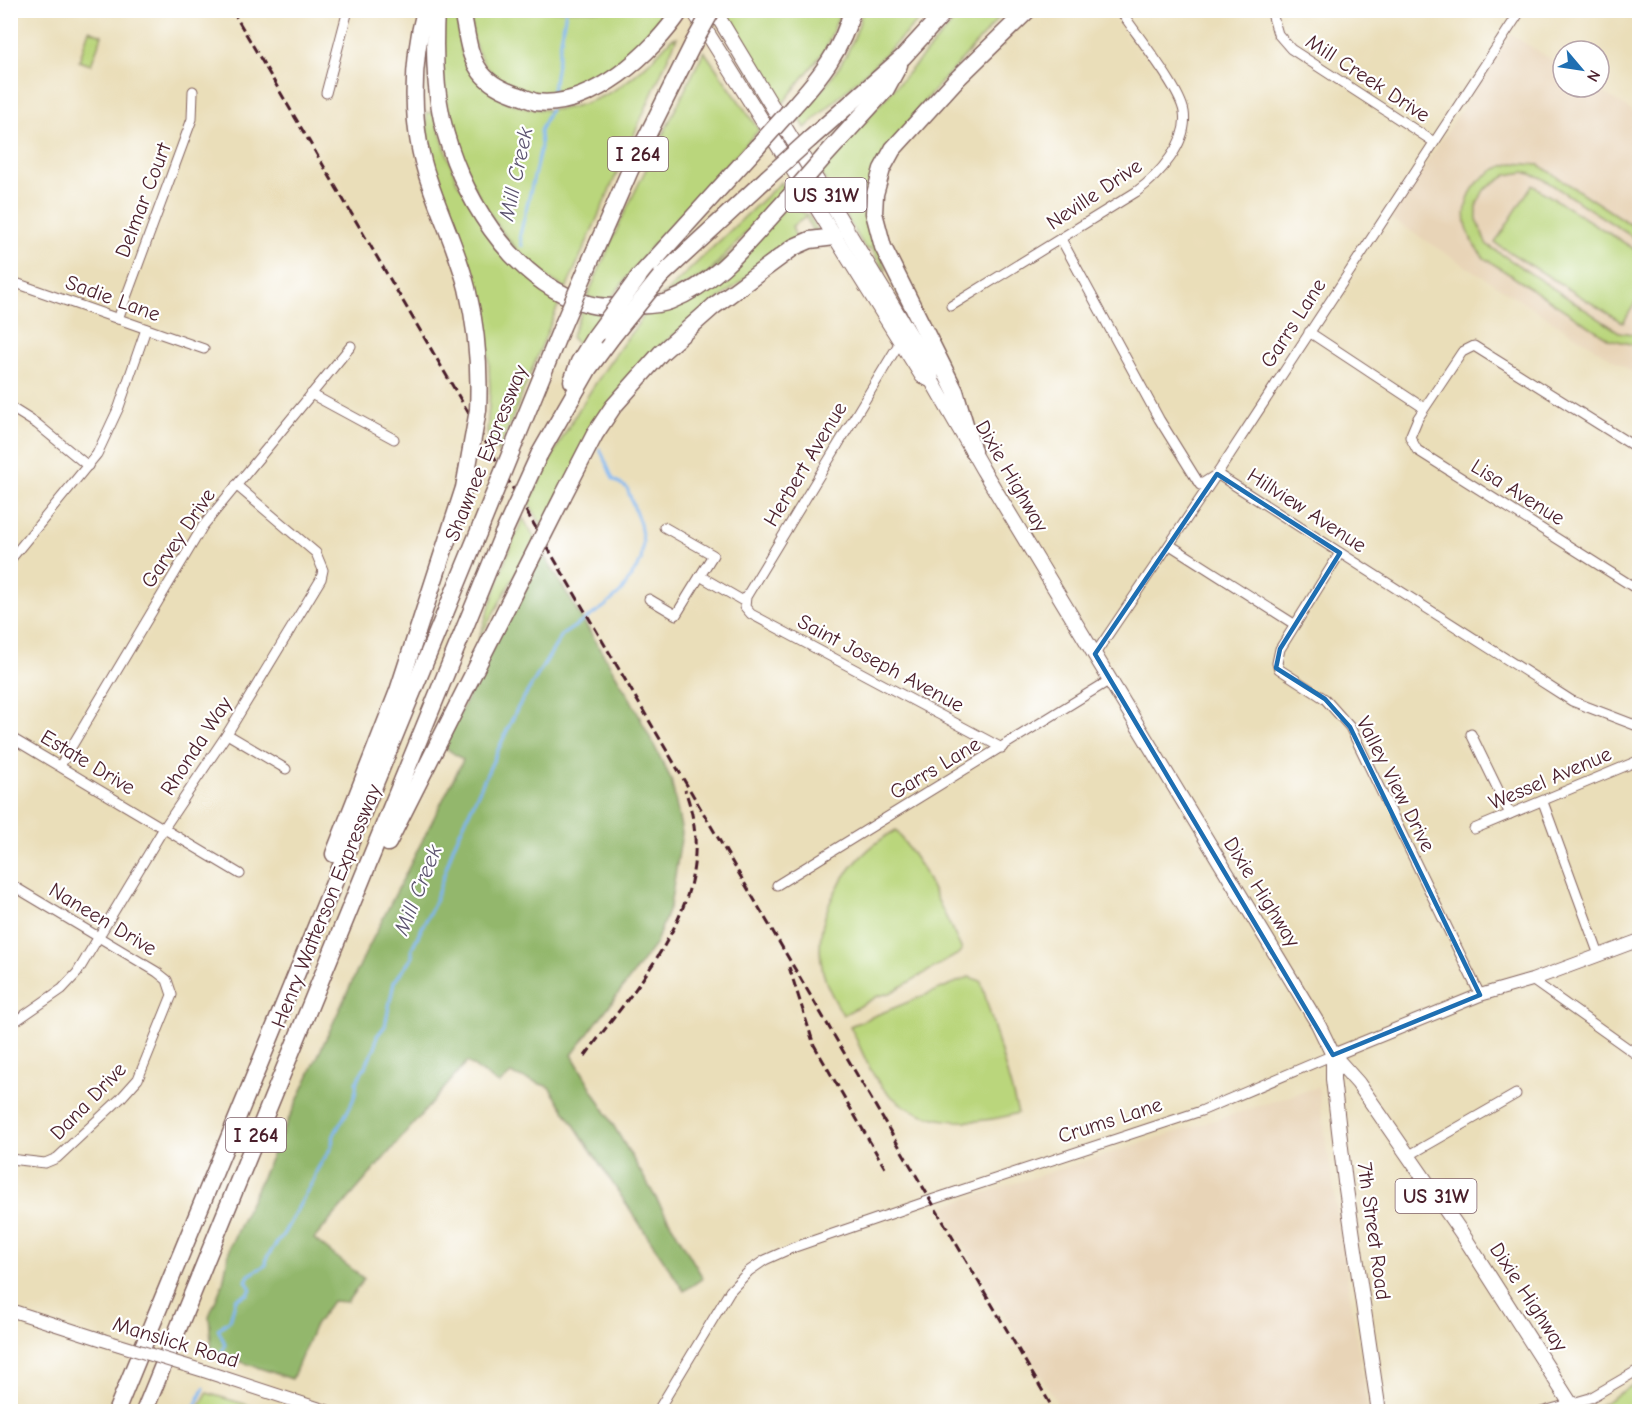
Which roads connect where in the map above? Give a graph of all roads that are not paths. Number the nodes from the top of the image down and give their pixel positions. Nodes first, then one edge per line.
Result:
1 (348, 10) edge
2 (425, 10) edge
3 (436, 10) edge
4 (465, 10) edge
5 (693, 10) edge
6 (713, 10) edge
7 (852, 10) edge
8 (946, 10) edge
9 (1012, 10) edge
10 (1028, 10) edge
11 (1120, 10) edge
12 (1271, 10) edge
13 (1520, 11) edge
14 (679, 14) edge
15 (903, 57) junction
16 (955, 81) junction
17 (194, 92) dead end
18 (326, 93) dead end
19 (1434, 142) junction
20 (835, 237) junction
21 (1061, 239) junction
22 (10, 281) edge
23 (951, 306) dead end
24 (118, 319) junction
25 (146, 329) junction
26 (1309, 332) junction
27 (900, 342) junction
28 (351, 346) dead end
29 (204, 349) dead end
30 (932, 381) junction
31 (311, 394) junction
32 (10, 407) edge
33 (1425, 408) junction
34 (557, 421) junction
35 (394, 439) dead end
36 (1640, 450) edge
37 (973, 451) junction
38 (88, 465) junction
39 (1217, 474) junction
40 (236, 485) junction
41 (664, 527) dead end
42 (1170, 545) junction
43 (1340, 553) junction
44 (10, 560) edge
45 (700, 576) junction
46 (1640, 591) edge
47 (649, 599) dead end
48 (745, 605) junction
49 (1294, 624) junction
50 (1095, 654) junction
51 (1110, 680) junction
52 (1640, 727) edge
53 (227, 734) junction
54 (1471, 734) dead end
55 (10, 737) edge
56 (1002, 747) junction
57 (1640, 760) edge
58 (60, 766) junction
59 (286, 769) dead end
60 (1542, 802) junction
61 (1510, 814) junction
62 (164, 828) junction
63 (1474, 829) dead end
64 (240, 874) dead end
65 (10, 884) edge
66 (777, 885) dead end
67 (354, 897) junction
68 (318, 919) junction
69 (99, 938) junction
70 (1640, 940) edge
71 (1599, 955) junction
72 (1532, 980) junction
73 (172, 990) joint
74 (1480, 995) junction
75 (10, 1025) edge
76 (1333, 1055) junction
77 (1640, 1057) edge
78 (1516, 1094) dead end
79 (1408, 1156) junction
80 (10, 1159) edge
81 (10, 1310) edge
82 (1640, 1369) edge
83 (1574, 1408) edge
84 (116, 1412) edge
85 (144, 1412) edge
86 (329, 1412) edge
87 (657, 1412) edge
88 (1379, 1412) edge
89 (1541, 1412) edge

1 - 18 street
2 - 68 highway, bridge
3 - 15 highway, bridge
4 - 14 highway
5 - 20 main road, Dixie Highway / US 31W
6 - 30 main road, Dixie Highway / US 31W
6 - 68 highway, Shawnee Expressway / I 264, bridge
7 - 34 highway, bridge
8 - 15 highway, I 264
9 - 16 highway
10 - 16 highway
11 - 21 street, Neville Drive
12 - 19 street, Mill Creek Drive
13 - 19 street, Garrs Lane
15 - 34 highway, I 264, bridge
16 - 37 highway
17 - 24 street, Delmar Court
19 - 26 street, Garrs Lane
20 - 27 main road, Dixie Highway / US 31W
20 - 67 highway, bridge
21 - 23 street, Neville Drive
21 - 39 street, Hillview Avenue
22 - 24 street, Sadie Lane
24 - 25 street, Sadie Lane
25 - 29 street, Sadie Lane
25 - 38 street
26 - 33 street
26 - 39 street, Garrs Lane
27 - 30 main road, Dixie Highway / US 31W
27 - 48 street, Herbert Avenue
28 - 31 street, Garvey Drive
30 - 37 main road, Dixie Highway / US 31W
31 - 35 street
31 - 40 street, Garvey Drive
32 - 38 street
33 - 36 street
33 - 46 street, Lisa Avenue
34 - 67 highway, Henry Watterson Expressway / I 264, bridge
37 - 50 main road, Dixie Highway / US 31W
38 - 44 street
39 - 42 street, Garrs Lane
39 - 43 street, Hillview Avenue
40 - 53 street, Rhonda Way
40 - 58 street, Garvey Drive
41 - 45 street
42 - 49 street
42 - 50 street, Garrs Lane
43 - 49 street, Valley View Drive
43 - 52 street, Hillview Avenue
45 - 47 street
45 - 48 street, Saint Joseph Avenue
48 - 56 street, Saint Joseph Avenue
49 - 74 street, Valley View Drive
50 - 51 main road, Dixie Highway / US 31W
51 - 56 street, Garrs Lane
51 - 76 main road, Dixie Highway / US 31W
53 - 59 street
53 - 62 street, Rhonda Way
54 - 61 street
55 - 58 street, Estate Drive
56 - 66 street, Garrs Lane
57 - 60 street, Wessel Avenue
58 - 62 street, Estate Drive
60 - 61 street, Wessel Avenue
60 - 71 street
61 - 63 street, Wessel Avenue
62 - 64 street, Estate Drive
62 - 69 street, Rhonda Way
65 - 69 street, Naneen Drive
67 - 85 highway, Henry Watterson Expressway / I 264
68 - 84 highway, Henry Watterson Expressway / I 264
69 - 73 street, Naneen Drive
69 - 75 street, Rhonda Way
70 - 71 main road, Crums Lane
71 - 72 main road, Crums Lane
72 - 74 main road, Crums Lane
72 - 77 street
73 - 80 street, Dana Drive
74 - 76 main road, Crums Lane
76 - 79 main road, Dixie Highway / US 31W
76 - 87 street, Crums Lane
76 - 88 main road, 7th Street Road
78 - 79 street
79 - 83 main road, Dixie Highway / US 31W
81 - 86 main road, Manslick Road, bridge
82 - 83 street
83 - 89 street

